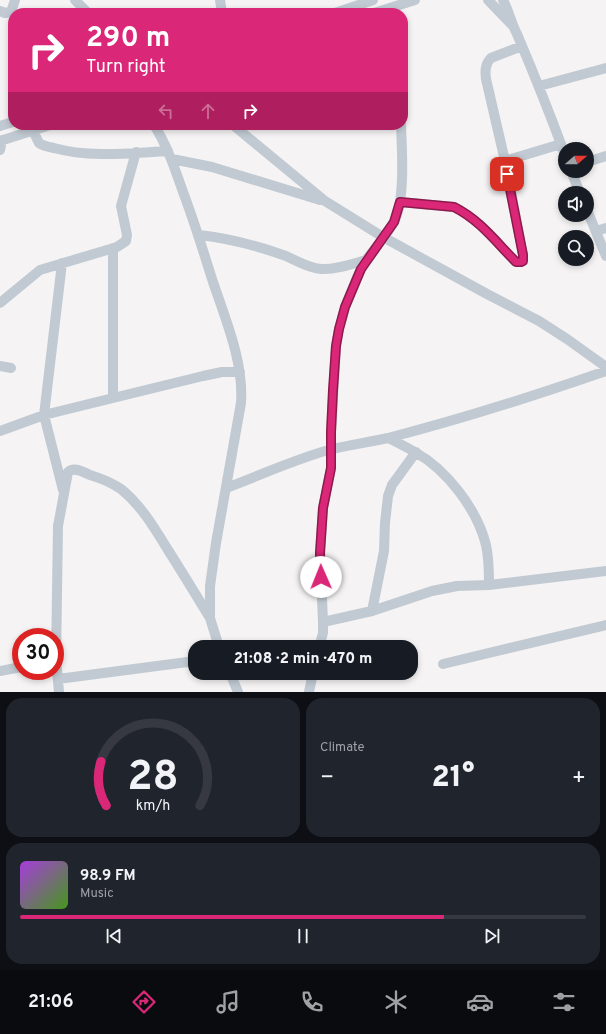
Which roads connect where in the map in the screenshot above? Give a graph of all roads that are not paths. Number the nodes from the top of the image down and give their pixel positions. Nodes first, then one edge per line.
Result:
1 (76, 0) edge
2 (373, 0) edge
3 (415, 0) edge
4 (488, 0) edge
5 (503, 0) edge
6 (347, 4) edge
7 (83, 8) edge
8 (401, 8) edge
9 (513, 26) junction
10 (522, 46) junction
11 (606, 68) edge
12 (539, 86) junction
13 (27, 130) edge
14 (32, 130) edge
15 (158, 130) edge
16 (239, 130) edge
17 (401, 130) edge
18 (560, 142) edge
19 (1, 144) edge
20 (558, 145) edge
21 (136, 152) junction
22 (170, 155) junction
23 (606, 156) edge
24 (594, 160) edge
25 (504, 161) junction
26 (325, 202) junction
27 (400, 202) junction
28 (592, 222) edge
29 (606, 228) edge
30 (596, 231) junction
31 (199, 235) junction
32 (383, 238) junction
33 (113, 248) junction
34 (606, 256) edge
35 (366, 260) junction
36 (62, 263) junction
37 (0, 303) edge
38 (0, 366) edge
39 (606, 367) edge
40 (11, 368) dead end
41 (606, 371) edge
42 (240, 372) junction
43 (113, 398) junction
44 (44, 415) junction
45 (0, 431) edge
46 (388, 438) junction
47 (331, 450) junction
48 (416, 452) junction
49 (226, 488) junction
50 (63, 491) junction
51 (606, 571) edge
52 (489, 585) junction
53 (372, 611) junction
54 (210, 618) junction
55 (323, 622) junction
56 (606, 625) edge
57 (56, 628) edge
58 (217, 640) edge
59 (321, 640) edge
60 (188, 662) edge
61 (443, 664) dead end
62 (12, 669) edge
63 (0, 671) edge
64 (64, 678) edge
65 (58, 680) edge
66 (233, 680) edge
67 (312, 680) edge
68 (59, 692) edge
69 (238, 692) edge
70 (309, 692) edge

1 - 7 street
2 - 6 street
3 - 8 street
4 - 9 street
5 - 9 street
9 - 10 street
10 - 12 street
10 - 25 street
11 - 12 street
12 - 18 street
13 - 19 street
14 - 21 street
15 - 22 street
16 - 26 street
17 - 27 street
20 - 25 street
21 - 22 street
21 - 33 street
22 - 26 street
22 - 31 street
23 - 24 street
25 - 27 street
26 - 32 street
27 - 32 street
28 - 30 street
29 - 30 street
30 - 34 street
31 - 35 street
31 - 42 street
32 - 35 street
32 - 39 street
33 - 36 street
33 - 43 street
35 - 47 street
36 - 37 street
36 - 44 street
38 - 40 street
41 - 46 street
42 - 43 street
42 - 49 street
43 - 44 street
44 - 45 street
44 - 50 street
46 - 47 street
46 - 48 street
47 - 49 street
47 - 55 street
48 - 52 street
48 - 53 street
49 - 54 street
50 - 54 street
50 - 57 street
51 - 52 street
52 - 53 street
53 - 55 street
54 - 58 street
55 - 59 street
56 - 61 street
60 - 64 street
62 - 63 street
65 - 68 street
66 - 69 street
67 - 70 street

